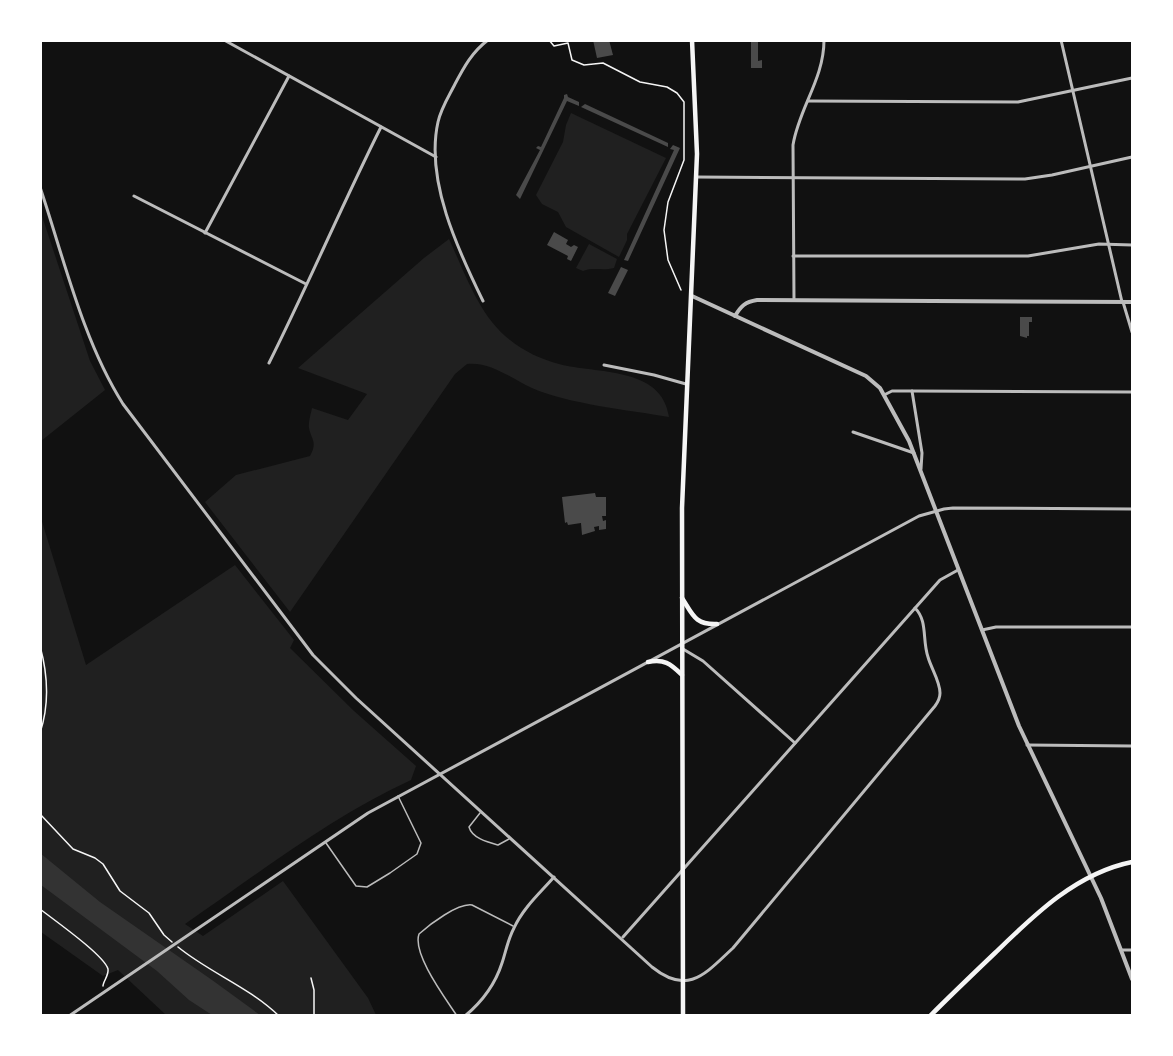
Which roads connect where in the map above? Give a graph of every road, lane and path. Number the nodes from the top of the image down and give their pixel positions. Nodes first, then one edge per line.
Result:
1 (224, 40) edge
2 (488, 40) edge
3 (549, 40) edge
4 (692, 40) edge
5 (824, 40) edge
6 (1061, 40) edge
7 (289, 76) junction
8 (1132, 78) edge
9 (1072, 91) junction
10 (808, 101) junction
11 (381, 127) junction
12 (436, 157) junction
13 (1132, 157) edge
14 (1090, 167) junction
15 (696, 177) junction
16 (792, 178) junction
17 (40, 187) edge
18 (134, 196) dead end
19 (205, 233) junction
20 (1107, 244) junction
21 (1132, 245) edge
22 (793, 256) junction
23 (306, 284) junction
24 (681, 290) dead end
25 (692, 296) junction
26 (794, 300) junction
27 (483, 301) dead end
28 (1123, 302) junction
29 (1132, 303) edge
30 (735, 316) junction
31 (1132, 332) edge
32 (269, 363) dead end
33 (604, 365) dead end
34 (688, 385) junction
35 (912, 391) junction
36 (1132, 392) edge
37 (884, 395) junction
38 (853, 432) dead end
39 (914, 453) junction
40 (921, 471) junction
41 (1132, 509) edge
42 (936, 510) junction
43 (958, 570) junction
44 (682, 598) junction
45 (915, 608) junction
46 (717, 624) junction
47 (1132, 627) edge
48 (982, 630) junction
49 (40, 646) edge
50 (682, 646) junction
51 (648, 662) junction
52 (682, 675) junction
53 (40, 733) edge
54 (795, 743) junction
55 (1028, 745) junction
56 (1132, 746) edge
57 (440, 773) junction
58 (398, 795) junction
59 (481, 812) junction
60 (40, 814) edge
61 (510, 838) junction
62 (325, 841) junction
63 (1132, 862) edge
64 (683, 868) junction
65 (554, 877) junction
66 (1092, 877) junction
67 (40, 909) edge
68 (514, 927) junction
69 (622, 938) junction
70 (1122, 950) junction
71 (1132, 950) edge
72 (311, 978) dead end
73 (1132, 979) edge
74 (683, 982) junction
75 (105, 991) junction
76 (69, 1016) edge
77 (279, 1016) edge
78 (314, 1016) edge
79 (457, 1016) edge
80 (465, 1016) edge
81 (683, 1016) edge
82 (930, 1016) edge

1 - 7 street
2 - 12 street
3 - 24 path
4 - 15 main road
5 - 10 street
6 - 9 street
7 - 11 street
7 - 19 street
8 - 9 street
9 - 10 street
9 - 14 street
10 - 16 street
11 - 12 street
11 - 23 street
12 - 27 street
13 - 14 street
14 - 16 street
14 - 20 street
15 - 16 street
15 - 25 main road
16 - 22 street
17 - 57 street
18 - 19 street
19 - 23 street
20 - 21 street
20 - 22 street
20 - 28 street
22 - 26 street
23 - 32 street
25 - 30 street
25 - 34 main road
26 - 28 street
26 - 30 street
28 - 29 street
28 - 31 street
30 - 37 street
33 - 34 street
34 - 44 main road
35 - 36 street
35 - 37 street
35 - 40 street
37 - 39 street
38 - 39 street
39 - 40 street
40 - 42 street
41 - 42 street
42 - 43 street
42 - 46 street
43 - 45 street
43 - 48 street
44 - 46 main road
44 - 50 main road
45 - 54 street
45 - 74 street
46 - 50 street
47 - 48 street
48 - 55 street
49 - 53 path
50 - 51 street
50 - 52 main road
50 - 54 street
51 - 52 main road
51 - 57 street
52 - 64 main road
54 - 64 street
55 - 56 street
55 - 66 street
57 - 58 street
57 - 59 street
58 - 62 street
58 - 62 lane
59 - 61 street
59 - 61 lane
60 - 77 path
61 - 65 street
62 - 75 street
63 - 66 main road
64 - 69 street
64 - 74 main road
65 - 68 street
65 - 69 street
66 - 70 street
66 - 82 main road
67 - 75 path
68 - 79 lane
68 - 80 street
69 - 74 street
70 - 71 street
70 - 73 street
72 - 78 path
74 - 81 main road
75 - 76 street

